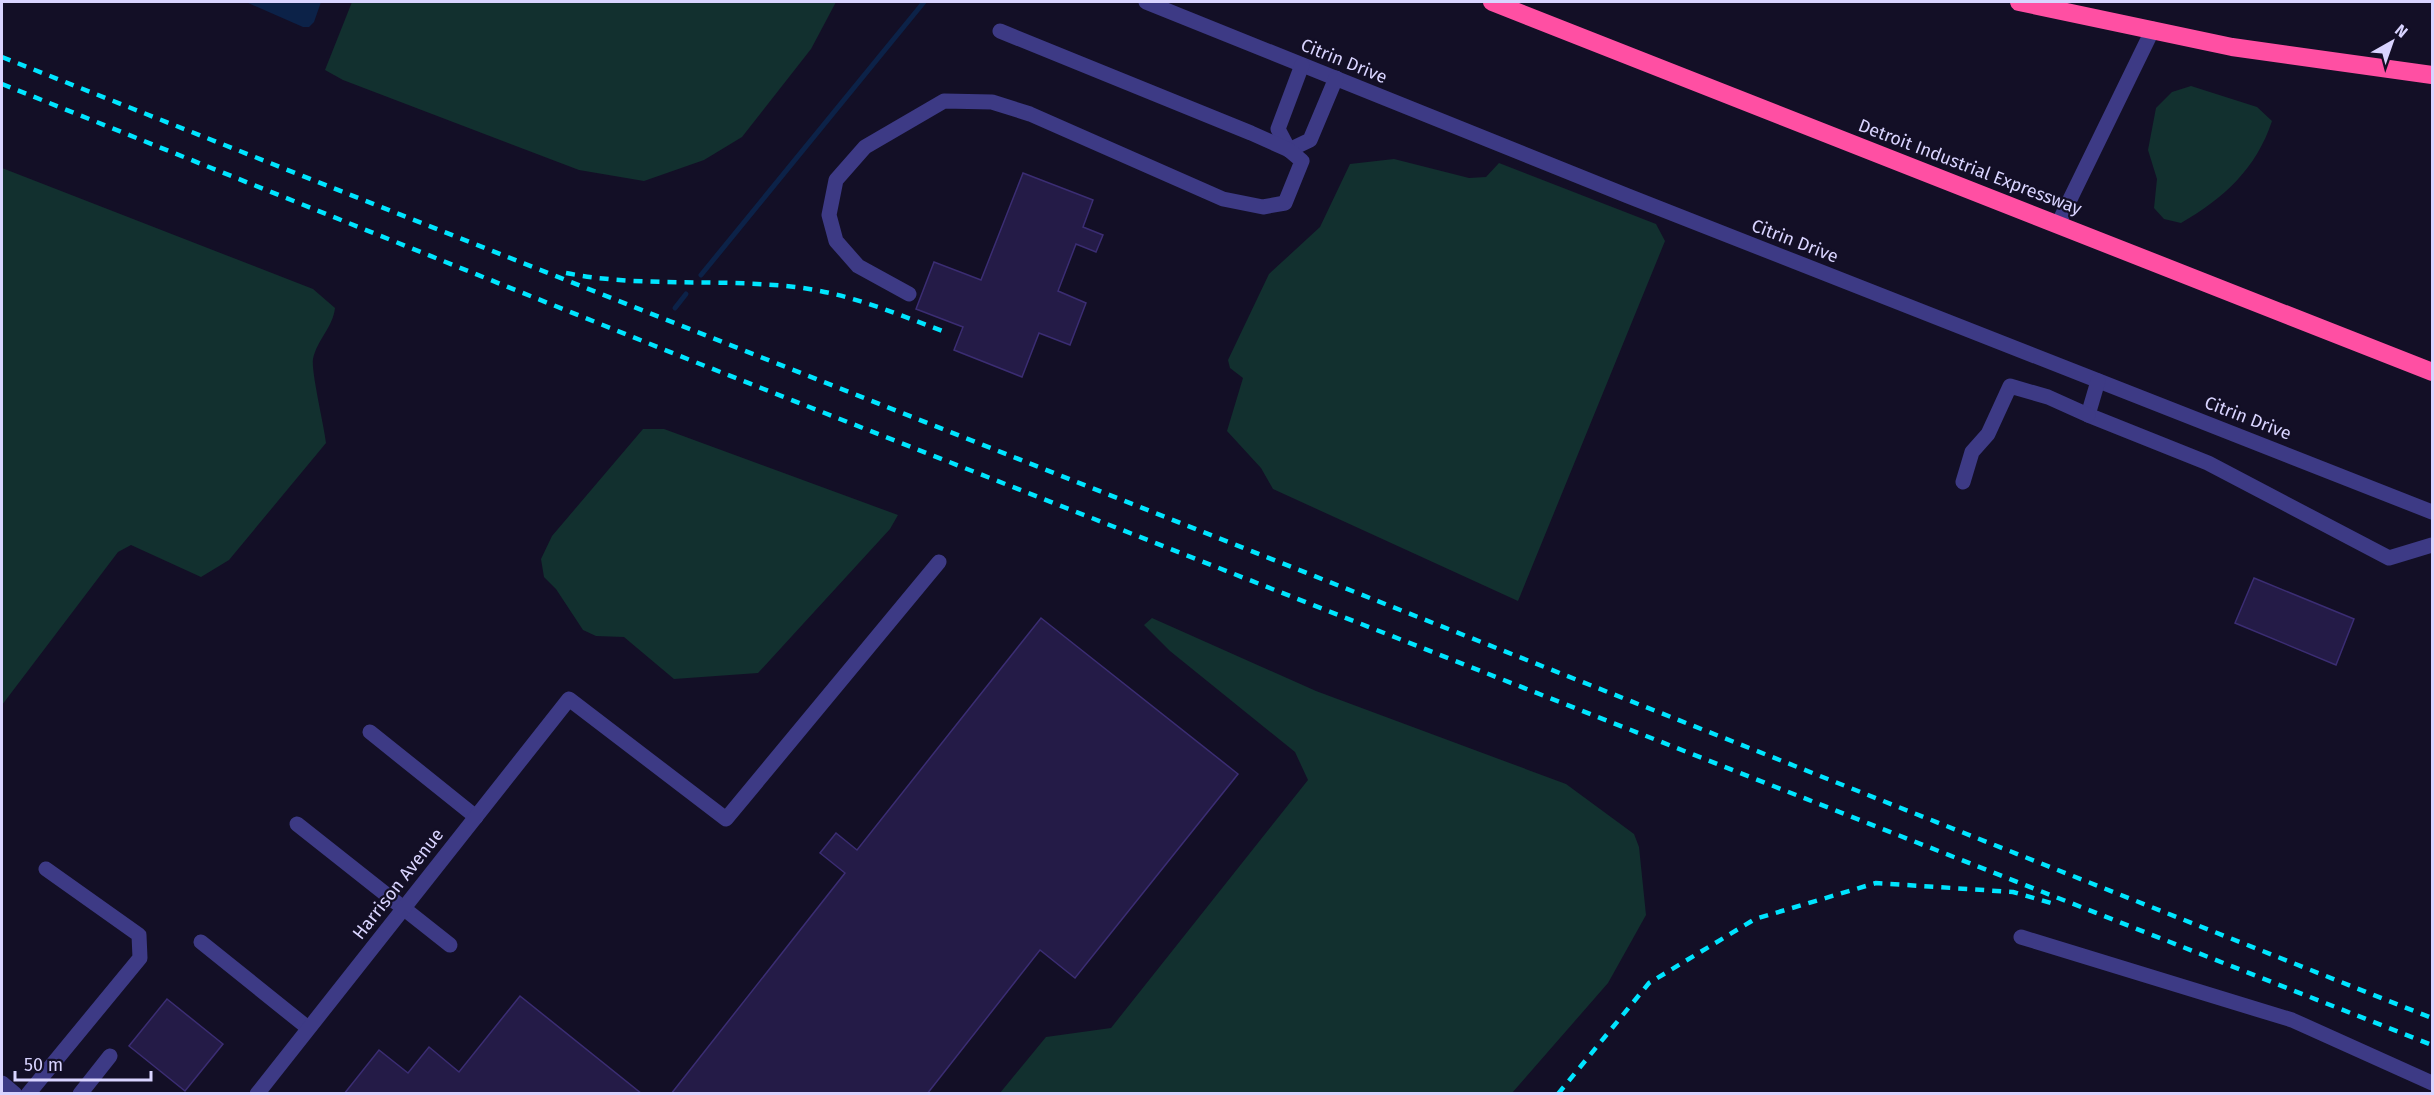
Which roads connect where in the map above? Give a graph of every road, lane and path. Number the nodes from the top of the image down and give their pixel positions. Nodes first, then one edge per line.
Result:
1 (1146, 2) edge
2 (1492, 2) edge
3 (2019, 2) edge
4 (2153, 29) junction
5 (1000, 31) dead end
6 (1302, 65) junction
7 (2433, 75) edge
8 (1336, 78) junction
9 (1289, 150) junction
10 (2058, 224) junction
11 (909, 294) dead end
12 (2433, 372) edge
13 (2098, 381) junction
14 (2088, 415) junction
15 (1963, 482) dead end
16 (2433, 512) edge
17 (2433, 545) edge
18 (939, 562) dead end
19 (370, 732) dead end
20 (476, 817) junction
21 (297, 824) dead end
22 (46, 868) dead end
23 (404, 909) junction
24 (2021, 937) dead end
25 (201, 942) dead end
26 (450, 945) dead end
27 (308, 1028) junction
28 (110, 1056) dead end
29 (2, 1083) edge
30 (2433, 1083) edge
31 (15, 1094) edge
32 (28, 1094) edge
33 (80, 1094) edge
34 (257, 1094) edge

1 - 6 street, Citrin Drive
2 - 10 highway, Detroit Industrial Expressway
3 - 4 highway
4 - 7 highway
4 - 10 street
5 - 9 street
6 - 8 street, Citrin Drive
6 - 9 street
8 - 9 street
8 - 13 street, Citrin Drive
9 - 11 street
10 - 12 highway, Detroit Industrial Expressway
13 - 14 street
13 - 16 street, Citrin Drive
14 - 15 street
14 - 17 street
18 - 20 street, Harrison Avenue
19 - 20 street
20 - 23 street, Harrison Avenue
21 - 23 street
22 - 32 street
23 - 26 street
23 - 27 street, Harrison Avenue
24 - 30 street
25 - 27 street
27 - 34 street, Harrison Avenue
28 - 33 street
29 - 31 street

